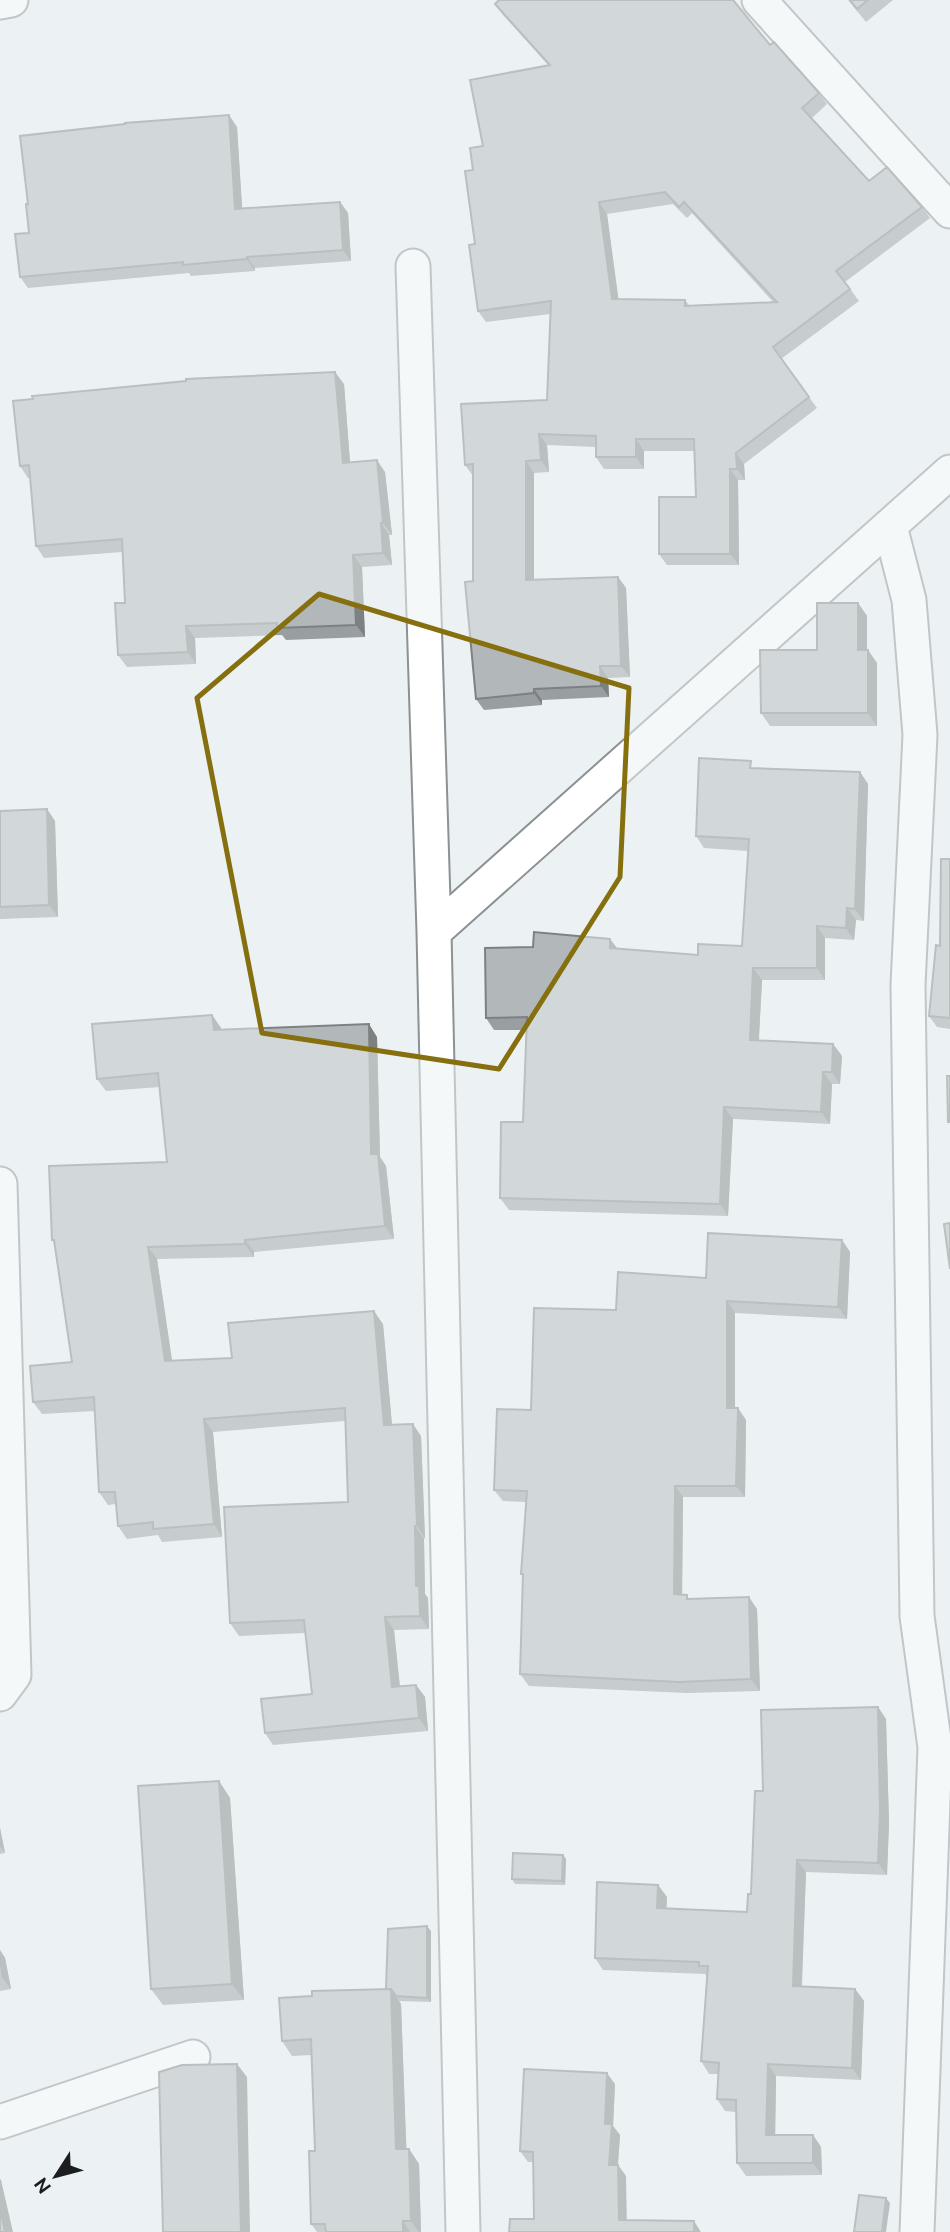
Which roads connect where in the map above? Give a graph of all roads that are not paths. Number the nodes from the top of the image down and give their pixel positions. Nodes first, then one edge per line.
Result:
1 (11, 0) edge
2 (759, 0) edge
3 (0, 2) edge
4 (950, 211) edge
5 (414, 266) dead end
6 (950, 472) edge
7 (890, 526) junction
8 (434, 932) junction
9 (0, 1184) edge
10 (0, 1694) edge
11 (193, 2057) dead end
12 (0, 2122) edge
13 (463, 2232) edge
14 (917, 2232) edge

1 - 3 street
2 - 4 street
5 - 8 street
6 - 7 street
7 - 8 street
7 - 14 street
8 - 13 street
9 - 10 street
11 - 12 street

